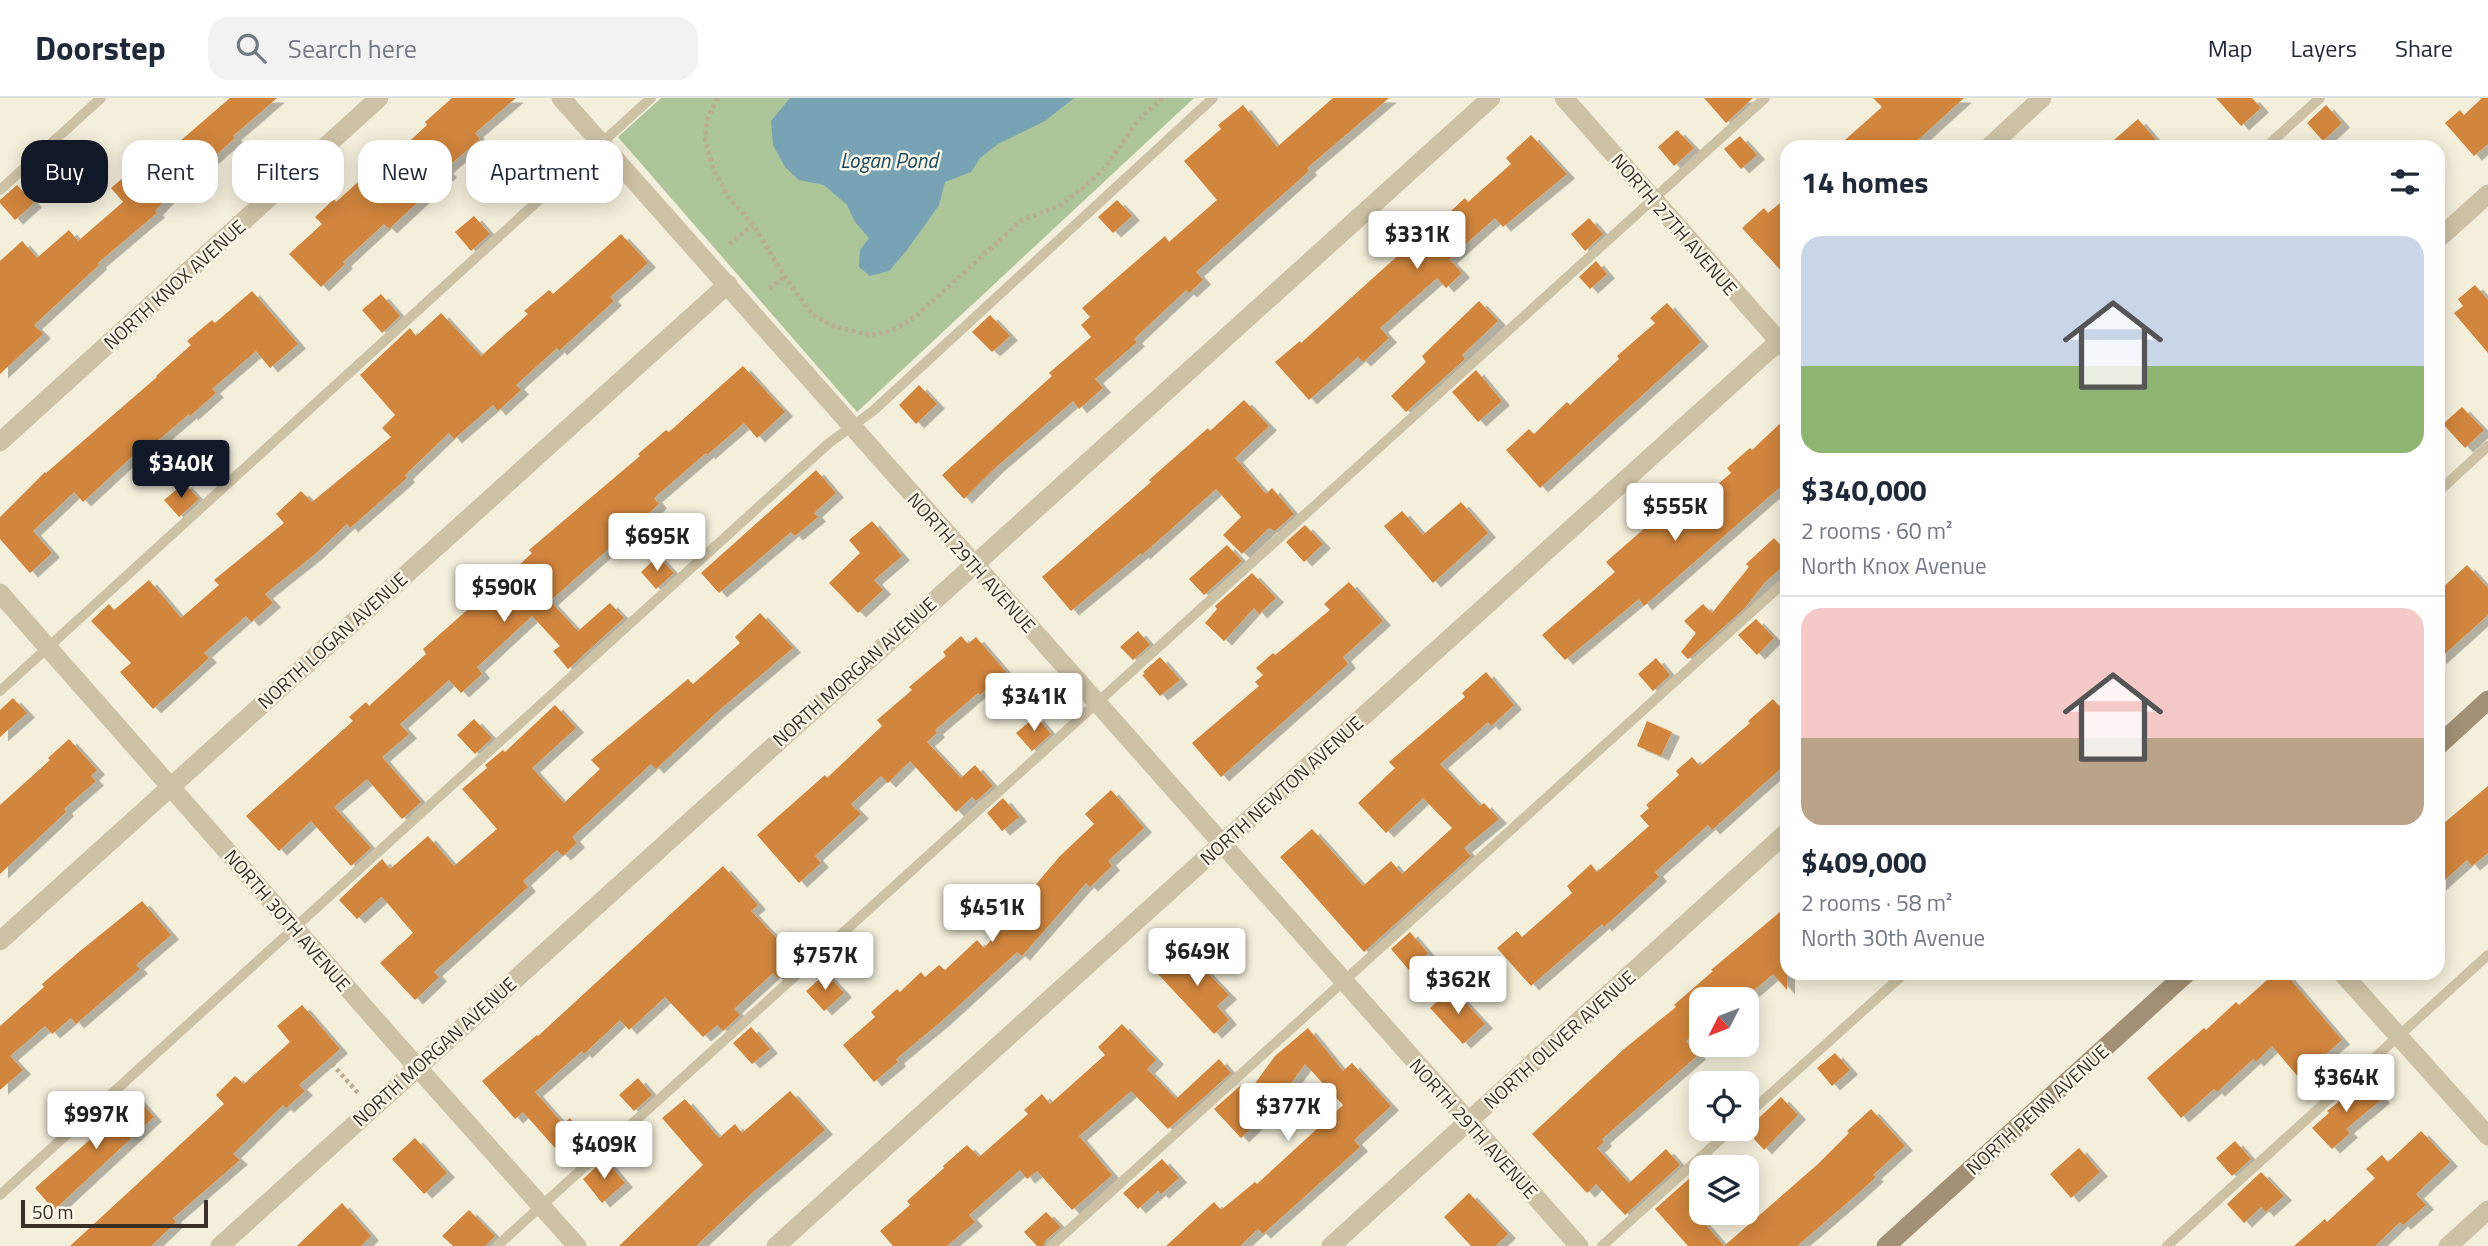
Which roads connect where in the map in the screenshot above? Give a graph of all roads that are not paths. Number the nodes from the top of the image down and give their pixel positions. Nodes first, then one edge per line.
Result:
1 (101, 98) edge
2 (379, 98) edge
3 (561, 98) edge
4 (651, 98) edge
5 (1213, 98) edge
6 (1491, 98) edge
7 (1564, 98) edge
8 (1765, 98) edge
9 (2042, 98) edge
10 (2320, 98) edge
11 (598, 140) edge
12 (605, 140) edge
13 (1997, 140) edge
14 (2274, 140) edge
15 (623, 168) edge
16 (0, 190) edge
17 (2488, 194) edge
18 (1653, 200) junction
19 (536, 203) edge
20 (2445, 233) edge
21 (728, 284) junction
22 (1780, 337) edge
23 (1780, 345) edge
24 (851, 426) junction
25 (0, 442) edge
26 (2488, 446) edge
27 (2445, 486) edge
28 (974, 563) junction
29 (1780, 586) edge
30 (0, 593) edge
31 (48, 647) junction
32 (0, 691) edge
33 (2488, 700) edge
34 (1097, 702) junction
35 (2445, 740) edge
36 (169, 787) junction
37 (1780, 838) edge
38 (1222, 844) junction
39 (295, 927) junction
40 (0, 941) edge
41 (2488, 955) edge
42 (1343, 980) junction
43 (1897, 980) edge
44 (2180, 980) edge
45 (2348, 980) edge
46 (2398, 1036) junction
47 (416, 1067) junction
48 (1759, 1104) edge
49 (1469, 1121) junction
50 (2488, 1136) edge
51 (1719, 1141) edge
52 (0, 1195) edge
53 (541, 1206) junction
54 (2488, 1210) edge
55 (220, 1246) edge
56 (497, 1246) edge
57 (577, 1246) edge
58 (776, 1246) edge
59 (1051, 1246) edge
60 (1331, 1246) edge
61 (1579, 1246) edge
62 (1602, 1246) edge
63 (1886, 1246) edge
64 (2167, 1246) edge
65 (2448, 1246) edge

1 - 16 lane
2 - 25 street, NORTH KNOX AVENUE
3 - 11 street, NORTH 29TH AVENUE
4 - 12 lane
5 - 24 lane
6 - 28 street, NORTH MORGAN AVENUE
7 - 18 street, NORTH 27TH AVENUE
8 - 18 lane
9 - 13 street
10 - 14 lane
15 - 21 street, NORTH 29TH AVENUE
17 - 20 street
18 - 22 street, NORTH 27TH AVENUE
18 - 34 lane
19 - 31 lane
21 - 24 street, NORTH 29TH AVENUE
21 - 36 street, NORTH LOGAN AVENUE
23 - 38 street, NORTH NEWTON AVENUE
24 - 28 street, NORTH 29TH AVENUE
24 - 39 lane
26 - 27 lane
28 - 34 street, NORTH 29TH AVENUE
28 - 47 street, NORTH MORGAN AVENUE
29 - 42 lane
30 - 31 street, NORTH 30TH AVENUE
31 - 32 lane
31 - 36 street, NORTH 30TH AVENUE
33 - 35 main road
34 - 38 street, NORTH 29TH AVENUE
34 - 53 lane
36 - 39 street, NORTH 30TH AVENUE
36 - 40 street, NORTH LOGAN AVENUE
37 - 49 street, NORTH OLIVER AVENUE
38 - 42 street, NORTH 29TH AVENUE
38 - 58 street, NORTH NEWTON AVENUE
39 - 47 street, NORTH 30TH AVENUE
39 - 52 lane
41 - 46 lane
42 - 49 street, NORTH 29TH AVENUE
42 - 59 lane
43 - 48 lane
44 - 63 main road, NORTH PENN AVENUE
45 - 46 street
46 - 50 street
46 - 64 lane
47 - 53 street, NORTH 30TH AVENUE
47 - 55 street, NORTH MORGAN AVENUE
49 - 60 street, NORTH OLIVER AVENUE
49 - 61 street, NORTH 29TH AVENUE
51 - 62 lane
53 - 56 lane
53 - 57 street, NORTH 30TH AVENUE
54 - 65 street

